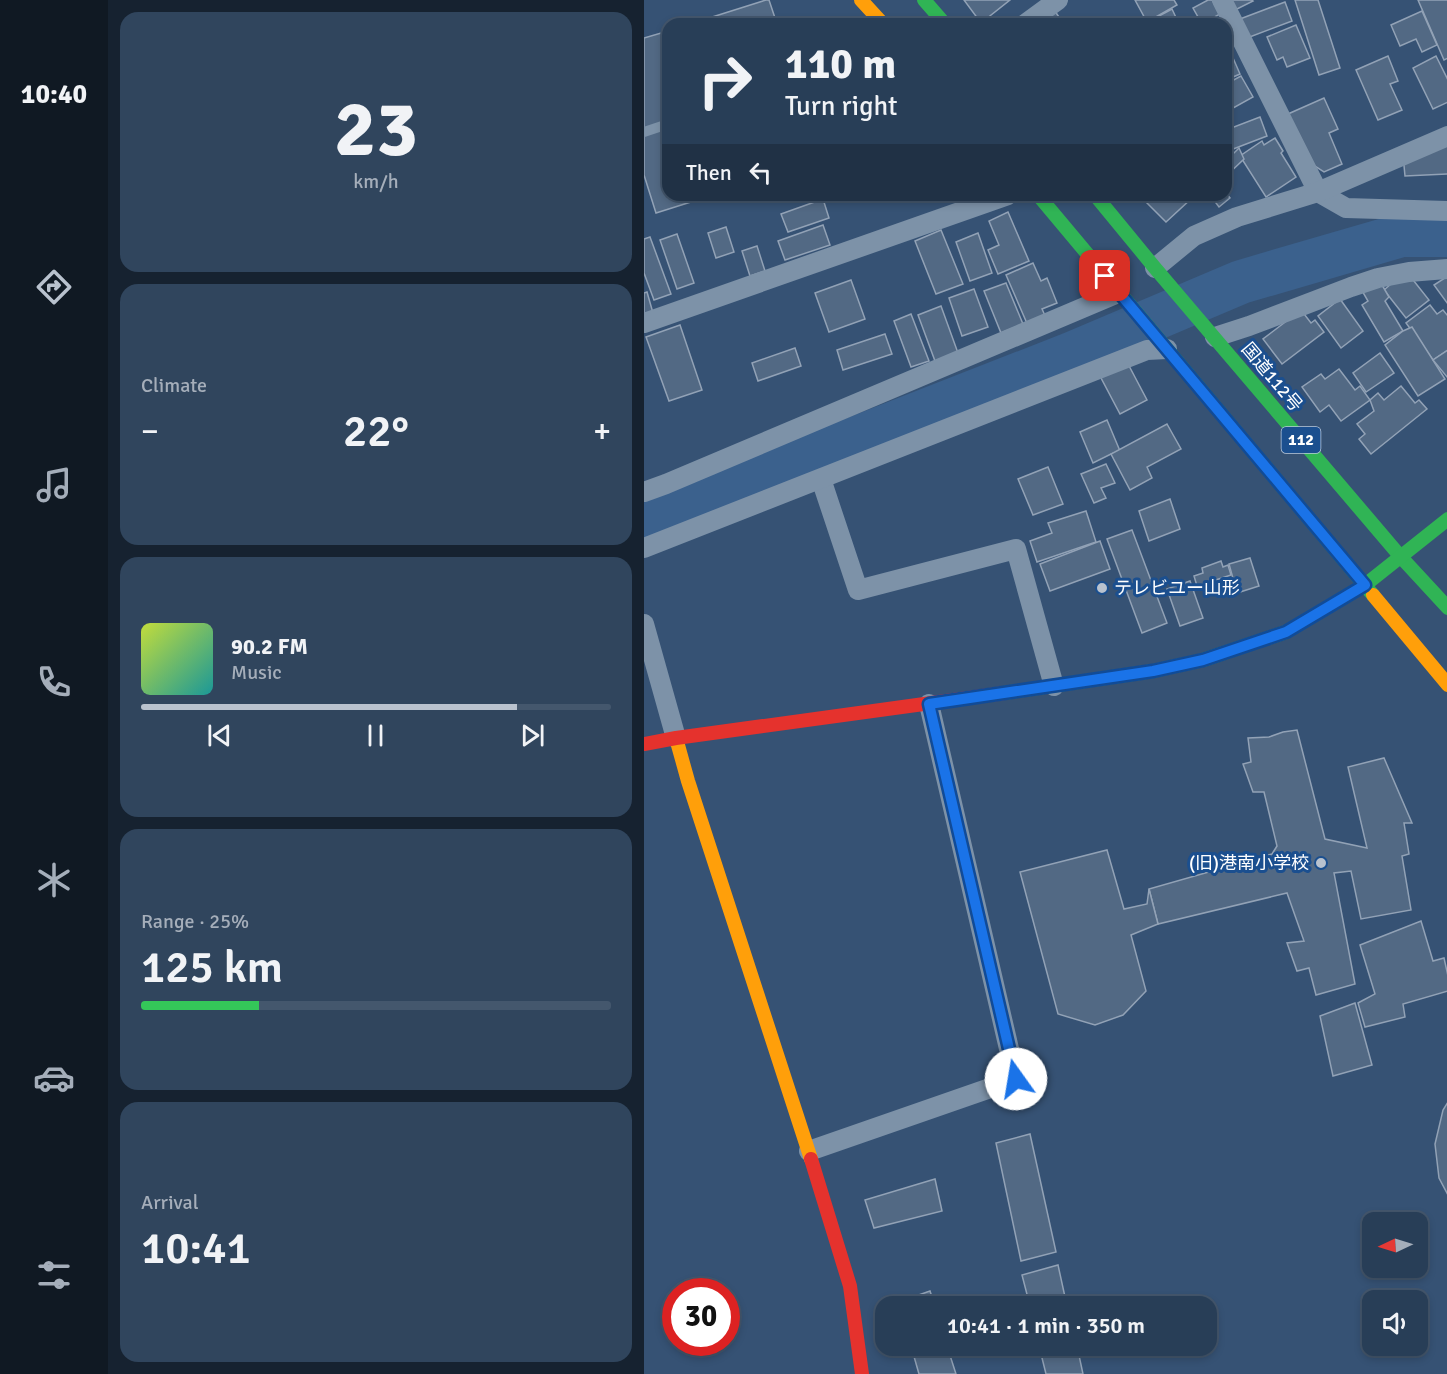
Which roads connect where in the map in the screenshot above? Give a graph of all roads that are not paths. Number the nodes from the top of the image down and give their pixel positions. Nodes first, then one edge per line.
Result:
1 (861, 0) edge
2 (924, 0) edge
3 (1058, 0) edge
4 (1222, 0) edge
5 (878, 18) edge
6 (940, 18) edge
7 (1033, 18) edge
8 (1231, 18) edge
9 (1232, 20) edge
10 (662, 126) edge
11 (644, 132) edge
12 (1448, 136) edge
13 (1318, 192) junction
14 (991, 201) edge
15 (1043, 201) edge
16 (1100, 201) edge
17 (1448, 211) edge
18 (1155, 268) junction
19 (1448, 269) edge
20 (1122, 296) junction
21 (644, 323) edge
22 (1209, 330) junction
23 (1167, 349) junction
24 (821, 479) junction
25 (644, 492) edge
26 (1448, 519) edge
27 (644, 548) edge
28 (1400, 556) junction
29 (1365, 585) junction
30 (1448, 608) edge
31 (644, 624) edge
32 (1054, 686) junction
33 (1448, 686) edge
34 (929, 704) junction
35 (676, 738) junction
36 (644, 744) edge
37 (809, 1151) junction
38 (863, 1374) edge

1 - 5 main road
2 - 6 main road
3 - 7 street
4 - 8 street
9 - 13 street
10 - 11 lane
12 - 13 street
13 - 17 street
13 - 18 street
14 - 21 street
15 - 20 main road, 112
16 - 18 main road, 国道112号 / 112
18 - 22 main road, 国道112号 / 112
19 - 22 street
20 - 23 main road, 112
20 - 25 street
22 - 28 main road, 国道112号 / 112
23 - 24 street
23 - 29 main road, 112
24 - 27 street
24 - 32 street
26 - 28 main road
28 - 29 main road
28 - 30 main road, 国道112号 / 112
29 - 32 main road
29 - 33 main road, 112
31 - 35 street
32 - 34 main road
34 - 35 main road
34 - 37 street
35 - 36 main road
35 - 37 main road
37 - 38 main road

